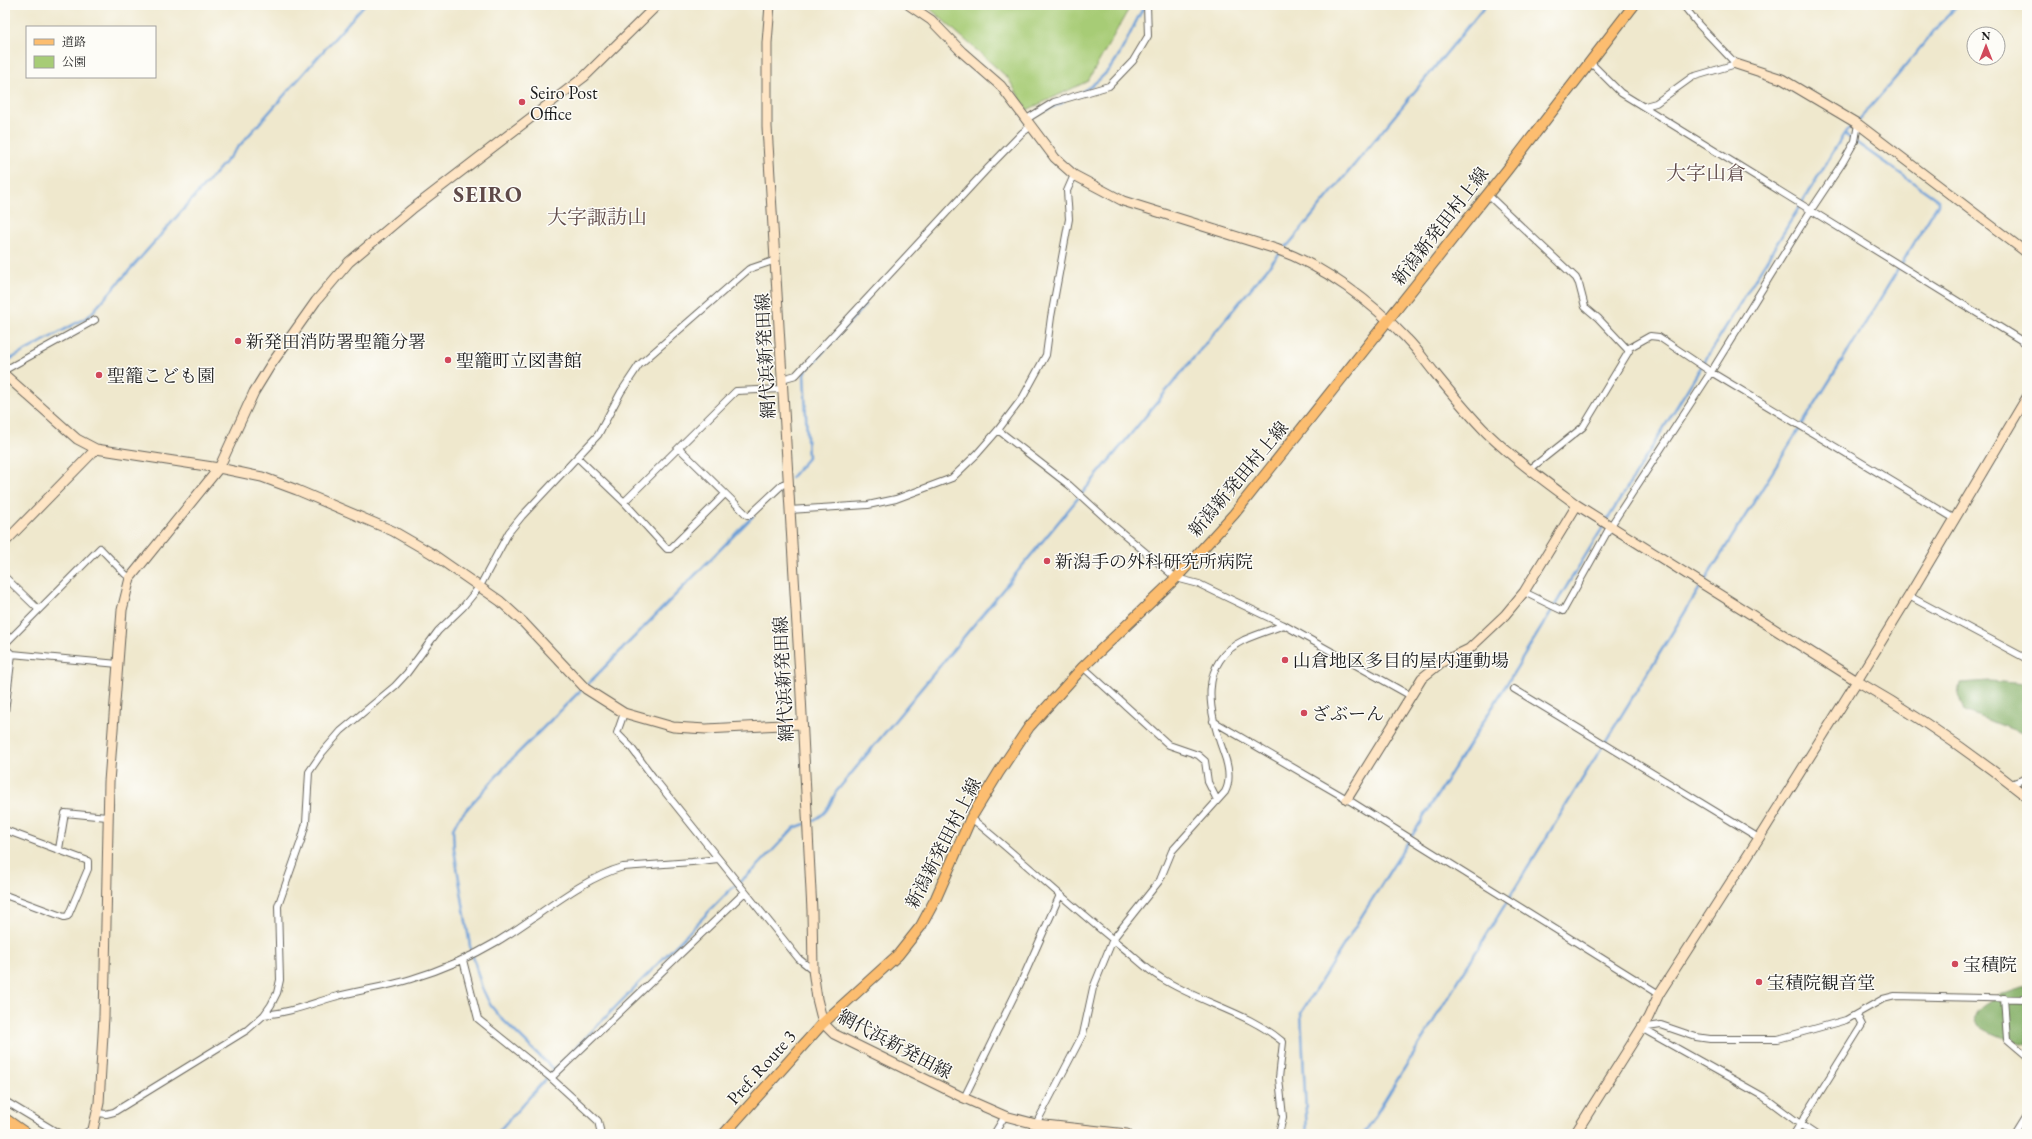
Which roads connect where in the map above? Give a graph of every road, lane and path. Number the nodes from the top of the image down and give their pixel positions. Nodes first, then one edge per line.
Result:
1 (657, 5) edge
2 (770, 5) edge
3 (1147, 5) edge
4 (1634, 5) edge
5 (1682, 5) edge
6 (914, 7) edge
7 (1590, 62) junction
8 (1736, 64) junction
9 (1645, 106) junction
10 (1028, 124) junction
11 (1858, 124) junction
12 (1074, 175) junction
13 (1486, 194) junction
14 (1811, 210) junction
15 (2027, 253) edge
16 (776, 260) junction
17 (95, 320) dead end
18 (1388, 320) junction
19 (2027, 344) edge
20 (1627, 349) junction
21 (5, 370) edge
22 (1711, 372) junction
23 (5, 375) edge
24 (782, 379) junction
25 (783, 389) junction
26 (2027, 397) edge
27 (998, 430) junction
28 (679, 448) junction
29 (96, 449) junction
30 (578, 458) junction
31 (219, 468) junction
32 (1528, 470) junction
33 (788, 483) junction
34 (726, 494) junction
35 (624, 502) junction
36 (1577, 505) junction
37 (789, 510) junction
38 (1955, 519) junction
39 (1610, 527) junction
40 (5, 542) edge
41 (5, 577) edge
42 (130, 578) junction
43 (1176, 578) junction
44 (480, 586) junction
45 (1524, 592) junction
46 (1909, 596) junction
47 (38, 609) junction
48 (1284, 625) junction
49 (5, 644) edge
50 (5, 648) edge
51 (12, 654) junction
52 (2027, 659) edge
53 (118, 664) junction
54 (1083, 667) junction
55 (1856, 681) junction
56 (1514, 688) dead end
57 (1411, 696) junction
58 (5, 712) edge
59 (624, 713) junction
60 (1213, 722) junction
61 (802, 724) junction
62 (2027, 778) edge
63 (2011, 784) junction
64 (2027, 797) edge
65 (1347, 799) junction
66 (1217, 800) junction
67 (107, 817) junction
68 (971, 818) junction
69 (5, 830) edge
70 (1759, 838) junction
71 (59, 850) junction
72 (718, 858) junction
73 (745, 892) junction
74 (5, 895) edge
75 (1060, 895) junction
76 (1112, 939) junction
77 (463, 960) junction
78 (813, 970) junction
79 (1659, 994) junction
80 (2004, 998) junction
81 (2027, 999) edge
82 (264, 1015) junction
83 (1857, 1015) junction
84 (823, 1023) junction
85 (1641, 1028) junction
86 (2027, 1056) edge
87 (551, 1078) junction
88 (964, 1098) junction
89 (5, 1101) edge
90 (98, 1113) junction
91 (2027, 1113) edge
92 (1005, 1116) junction
93 (5, 1120) edge
94 (1036, 1124) junction
95 (1800, 1124) junction
96 (93, 1131) edge
97 (25, 1134) edge
98 (60, 1134) edge
99 (84, 1134) edge
100 (601, 1134) edge
101 (724, 1134) edge
102 (994, 1134) edge
103 (1127, 1134) edge
104 (1279, 1134) edge
105 (1575, 1134) edge
106 (1794, 1134) edge
107 (1815, 1134) edge
108 (2014, 1134) edge

1 - 31 street
2 - 16 street, 網代浜新発田線
3 - 10 street
4 - 7 main road, 新潟新発田村上線
5 - 8 street
6 - 10 street
7 - 9 street
7 - 13 main road, 新潟新発田村上線
8 - 9 street
8 - 11 street
9 - 14 street
10 - 12 street
10 - 24 street
11 - 14 street
11 - 15 street
12 - 18 street
12 - 27 street
13 - 18 main road, 新潟新発田村上線
13 - 20 street
14 - 19 street
14 - 22 street
16 - 24 street, 網代浜新発田線
16 - 30 street
17 - 21 street
18 - 32 street
18 - 43 main road, 新潟新発田村上線
20 - 22 street
20 - 32 street
22 - 38 street
22 - 39 street
23 - 29 street
24 - 25 street, 網代浜新発田線
25 - 28 street
25 - 33 street, 網代浜新発田線
26 - 38 street
27 - 37 street
27 - 43 street
28 - 34 street
28 - 35 street
29 - 31 street
29 - 40 street
30 - 35 street
30 - 44 street
31 - 42 street
31 - 44 street
32 - 36 street
33 - 34 street
33 - 37 street, 網代浜新発田線
34 - 35 street
36 - 39 street
36 - 45 street
37 - 61 street, 網代浜新発田線
38 - 46 street
39 - 45 street
39 - 55 street
41 - 47 street
42 - 47 street
42 - 53 street
43 - 48 street
43 - 54 main road, 新潟新発田村上線
44 - 59 street
44 - 82 street
45 - 57 street
46 - 52 street
46 - 55 street
47 - 49 street
48 - 57 street
48 - 60 street
50 - 51 street
51 - 53 street
51 - 58 street
53 - 67 street
54 - 66 street
54 - 68 main road, 新潟新発田村上線
55 - 63 street
55 - 70 street
56 - 70 street
57 - 65 street
59 - 61 street
59 - 72 street
60 - 65 street
60 - 66 street
61 - 78 street, 網代浜新発田線
62 - 63 street
63 - 64 street
65 - 79 street
66 - 76 street
67 - 71 street
67 - 90 street
68 - 75 street
68 - 84 main road, 新潟新発田村上線
69 - 71 street
70 - 79 street
71 - 74 street
72 - 73 street
72 - 77 street
73 - 78 street
73 - 87 street
75 - 76 street
75 - 88 street
76 - 94 street
76 - 104 street
77 - 82 street
77 - 87 street
78 - 84 street, 網代浜新発田線
79 - 85 street
80 - 81 street
80 - 83 street
80 - 86 street
82 - 90 street
83 - 85 street
83 - 95 street
84 - 88 street, 網代浜新発田線
84 - 101 main road, Pref. Route 3
85 - 95 street
85 - 105 street
87 - 100 street
88 - 92 street, 網代浜新発田線
89 - 98 street
90 - 96 street
91 - 108 street
92 - 94 street, 網代浜新発田線
92 - 102 street
93 - 97 highway
94 - 103 street, 網代浜新発田線
95 - 106 street
95 - 107 street
96 - 99 street

